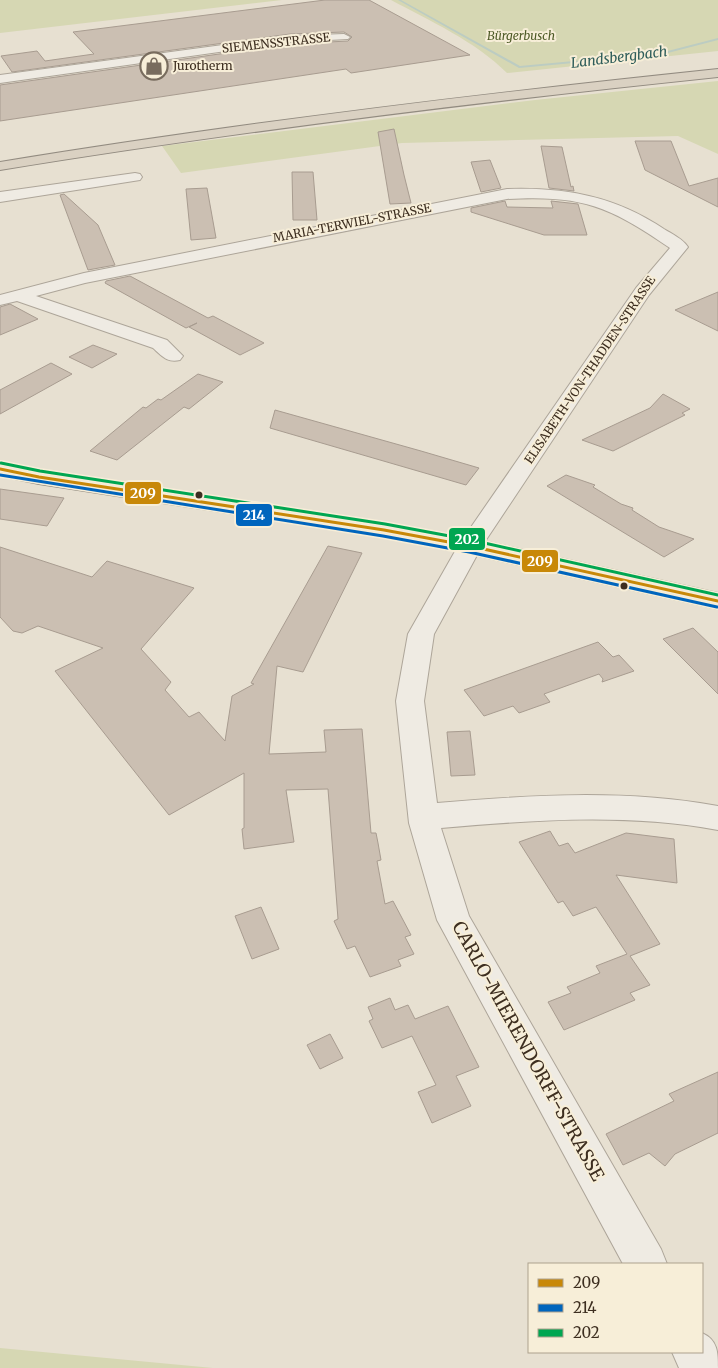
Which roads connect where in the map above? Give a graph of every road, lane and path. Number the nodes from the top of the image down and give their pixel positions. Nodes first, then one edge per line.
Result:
1 (344, 37) dead end
2 (718, 73) edge
3 (0, 79) edge
4 (0, 166) edge
5 (135, 177) dead end
6 (0, 197) edge
7 (680, 247) joint
8 (8, 298) edge
9 (173, 356) dead end
10 (0, 469) edge
11 (470, 546) junction
12 (718, 601) edge
13 (423, 817) junction
14 (718, 818) edge
15 (645, 1263) edge
16 (695, 1353) edge
17 (704, 1368) edge

1 - 3 street, SIEMENSSTRASSE
2 - 4 highway
5 - 6 street
7 - 8 street, MARIA-TERWIEL-STRASSE
7 - 11 street, ELISABETH-VON-THADDEN-STRASSE
8 - 9 street, MARIA-TERWIEL-STRASSE
10 - 11 main road
11 - 12 main road
11 - 13 street, CARLO-MIERENDORFF-STRASSE
13 - 14 street
13 - 15 street, CARLO-MIERENDORFF-STRASSE
16 - 17 street

